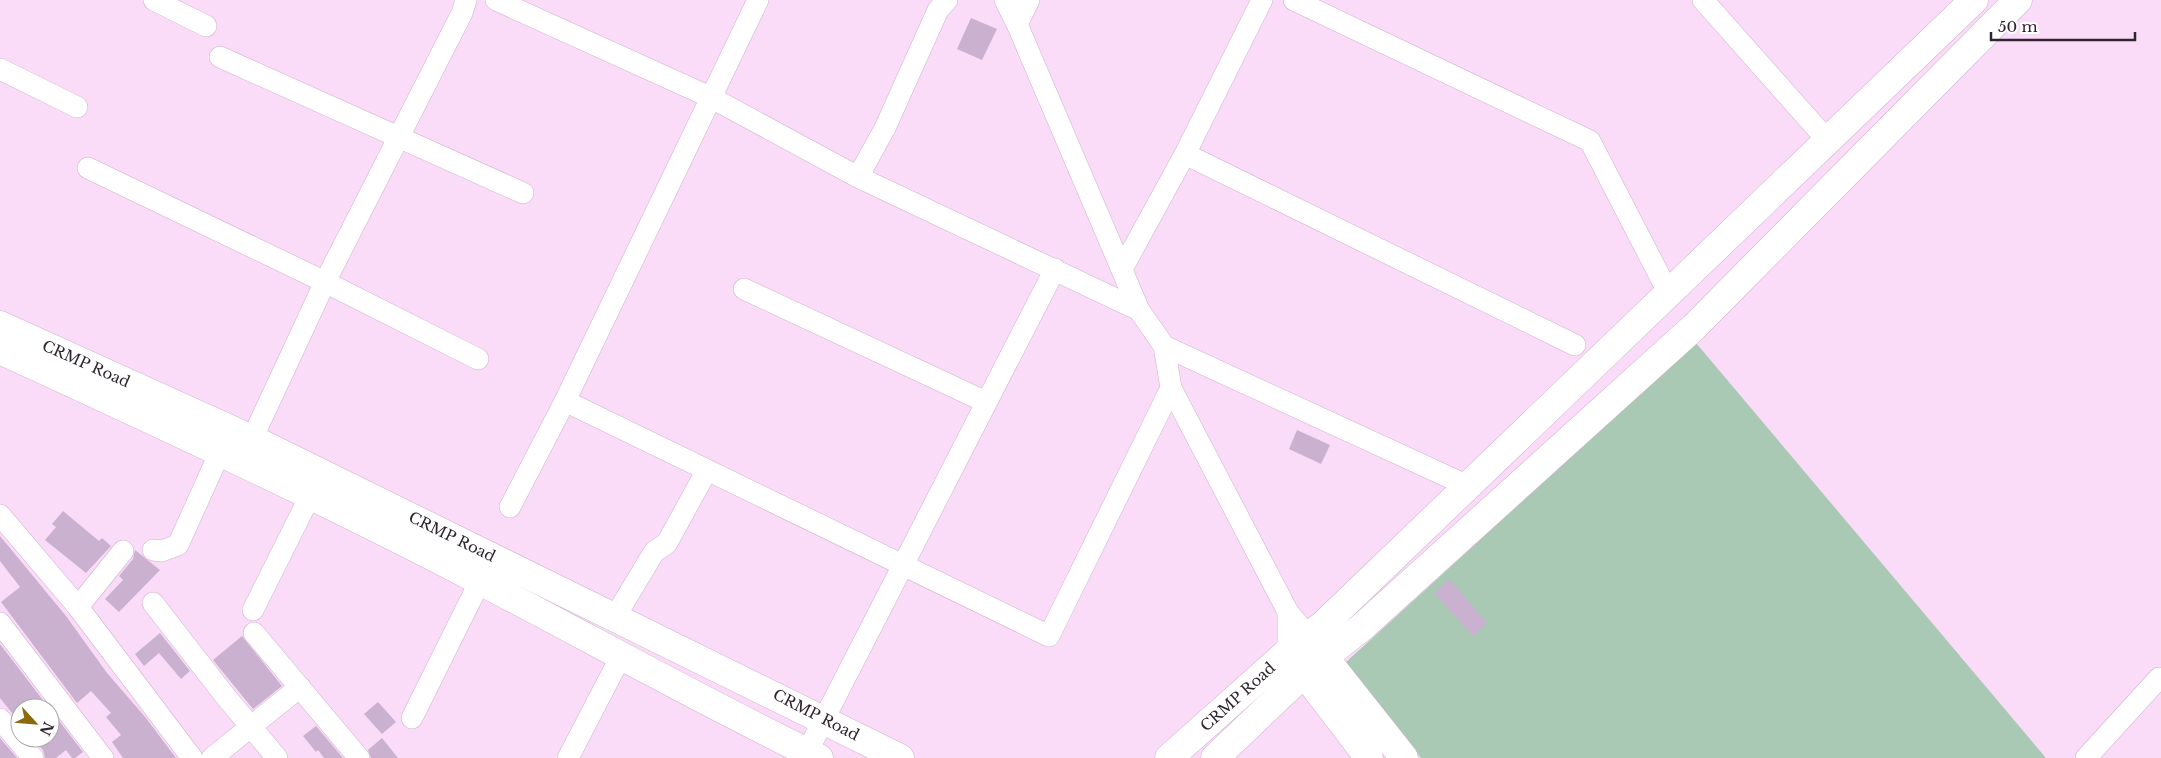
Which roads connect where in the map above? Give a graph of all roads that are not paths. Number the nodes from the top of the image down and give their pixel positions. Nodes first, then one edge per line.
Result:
1 (154, 0) edge
2 (466, 0) edge
3 (496, 0) edge
4 (758, 0) edge
5 (947, 0) edge
6 (1005, 0) edge
7 (1029, 0) edge
8 (1262, 0) edge
9 (1294, 0) edge
10 (1704, 0) edge
11 (1974, 0) edge
12 (2018, 0) edge
13 (1018, 24) junction
14 (206, 26) dead end
15 (220, 57) dead end
16 (0, 68) edge
17 (710, 97) junction
18 (77, 107) dead end
19 (397, 137) junction
20 (1828, 141) junction
21 (1185, 154) junction
22 (88, 168) dead end
23 (858, 177) junction
24 (523, 193) dead end
25 (1055, 269) junction
26 (1122, 270) junction
27 (325, 282) junction
28 (744, 289) dead end
29 (1669, 294) junction
30 (1139, 310) junction
31 (0, 325) edge
32 (1575, 345) dead end
33 (1164, 346) junction
34 (0, 350) edge
35 (478, 359) dead end
36 (1171, 388) junction
37 (565, 401) junction
38 (986, 402) junction
39 (252, 439) junction
40 (220, 452) junction
41 (707, 470) junction
42 (1468, 486) junction
43 (310, 496) junction
44 (510, 507) dead end
45 (0, 515) edge
46 (154, 550) dead end
47 (122, 552) dead end
48 (904, 565) junction
49 (480, 581) junction
50 (153, 603) dead end
51 (78, 607) junction
52 (254, 610) dead end
53 (615, 617) junction
54 (0, 623) edge
55 (254, 633) dead end
56 (1306, 655) junction
57 (621, 656) junction
58 (2159, 678) dead end
59 (300, 687) junction
60 (412, 718) dead end
61 (0, 719) edge
62 (825, 719) junction
63 (251, 727) junction
64 (810, 756) edge
65 (33, 758) edge
66 (103, 758) edge
67 (192, 758) edge
68 (212, 758) edge
69 (277, 758) edge
70 (359, 758) edge
71 (568, 758) edge
72 (900, 758) edge
73 (1169, 758) edge
74 (1214, 758) edge
75 (1369, 758) edge
76 (1404, 758) edge
77 (2086, 758) edge

1 - 14 street
2 - 19 street
3 - 17 street
4 - 17 street
5 - 23 street
6 - 13 street
7 - 13 street
8 - 21 street
9 - 29 street
10 - 20 street
11 - 20 main road
12 - 56 main road
13 - 26 street
15 - 19 street
16 - 18 street
17 - 23 street
17 - 37 street
19 - 24 street
19 - 27 street
20 - 29 main road
21 - 26 street
21 - 32 street
22 - 27 street
23 - 25 street
25 - 30 street
25 - 38 street
26 - 30 street
27 - 35 street
27 - 39 street
28 - 38 street
29 - 42 main road
30 - 33 street
31 - 39 main road, CRMP Road
33 - 36 street
33 - 42 street
34 - 40 main road, CRMP Road
36 - 48 street
36 - 56 street
37 - 41 street
37 - 44 street
38 - 48 street
39 - 53 main road, CRMP Road
40 - 43 main road, CRMP Road
40 - 46 street
41 - 48 street
41 - 53 street
42 - 56 main road
43 - 49 main road, CRMP Road
43 - 52 street
45 - 51 street
47 - 51 street
48 - 62 street
49 - 57 main road, CRMP Road
49 - 60 street
50 - 63 street
51 - 67 street
53 - 62 main road, CRMP Road
54 - 66 street
55 - 59 street
56 - 73 main road, CRMP Road
56 - 74 main road, CRMP Road
56 - 75 main road
56 - 76 main road
57 - 64 main road, CRMP Road
57 - 71 street
58 - 77 street
59 - 63 street
59 - 70 street
61 - 65 street
62 - 64 street
62 - 72 main road, CRMP Road
63 - 68 street
63 - 69 street

